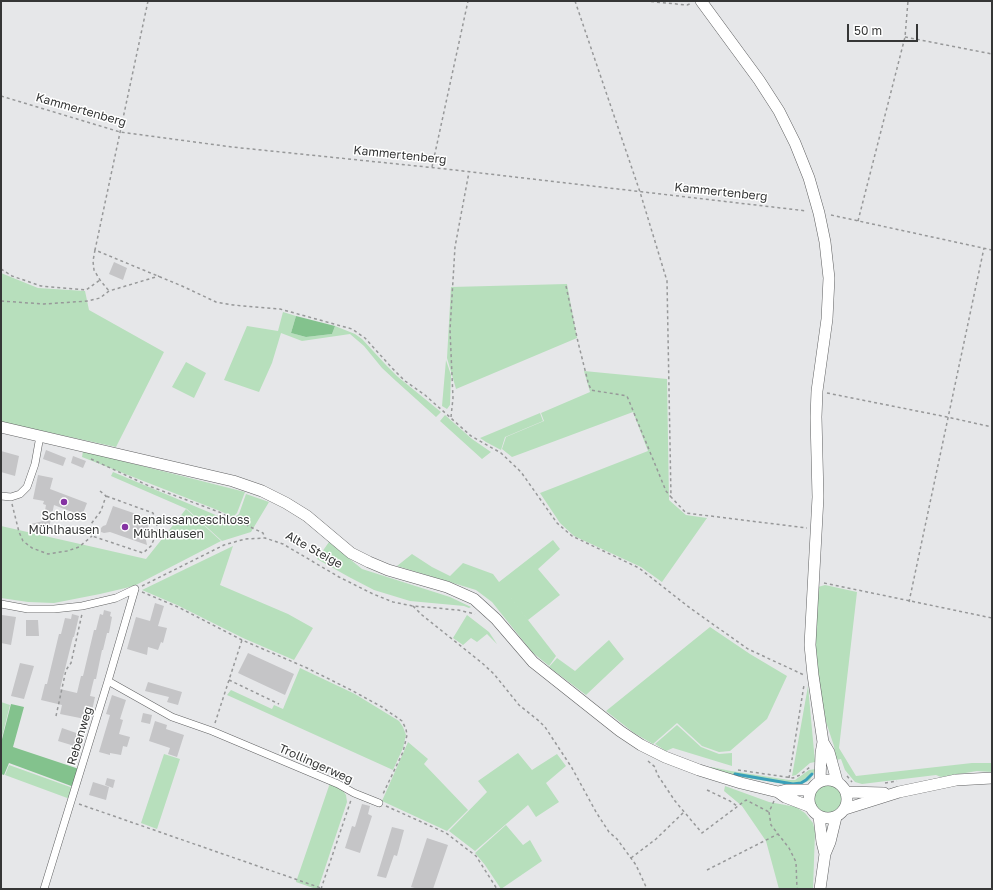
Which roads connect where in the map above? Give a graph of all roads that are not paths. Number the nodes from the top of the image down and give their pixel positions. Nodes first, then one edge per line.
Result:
1 (701, 1) edge
2 (1, 427) edge
3 (40, 436) junction
4 (1, 496) edge
5 (1, 604) edge
6 (108, 681) junction
7 (823, 742) junction
8 (842, 778) junction
9 (992, 778) edge
10 (820, 781) junction
11 (899, 786) junction
12 (811, 790) junction
13 (778, 792) junction
14 (847, 792) junction
15 (379, 803) road end
16 (811, 807) junction
17 (845, 809) junction
18 (820, 816) junction
19 (836, 817) junction
20 (825, 854) junction
21 (44, 889) edge
22 (820, 889) edge

1 - 7 street
2 - 3 street
3 - 4 street
3 - 13 street
5 - 6 street, Rebenweg
6 - 15 street, Trollingerweg
6 - 21 street, Rebenweg
7 - 8 street
7 - 10 street
8 - 10 street
8 - 14 street
9 - 11 street
10 - 12 street
11 - 14 street
11 - 17 street
12 - 13 street
12 - 16 street
13 - 16 street
14 - 17 street
16 - 18 street
17 - 19 street
18 - 19 street
18 - 20 street
19 - 20 street
20 - 22 street

